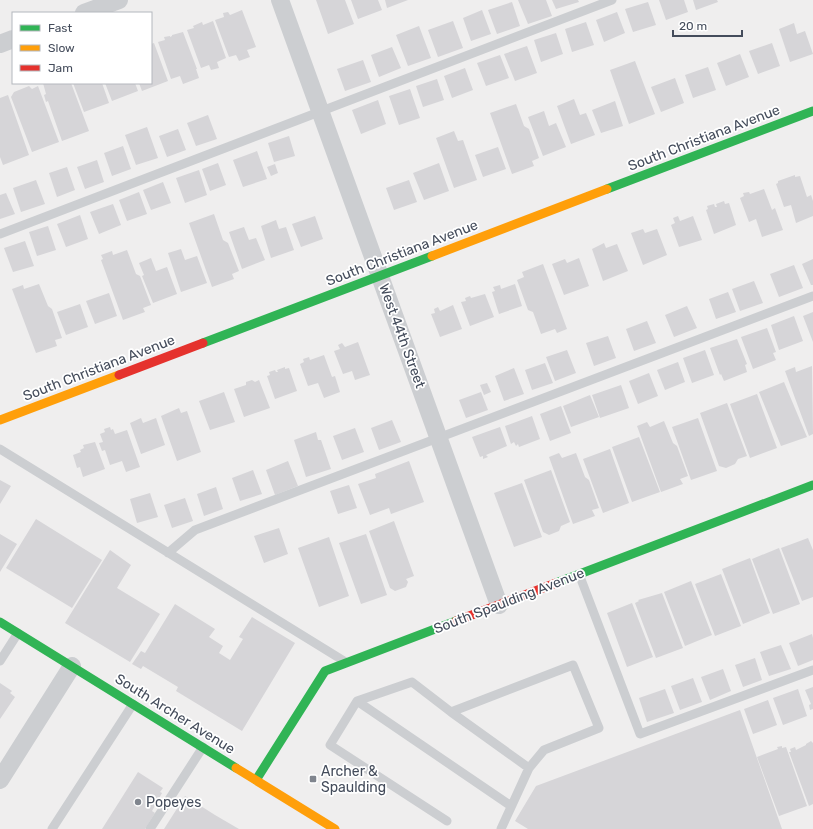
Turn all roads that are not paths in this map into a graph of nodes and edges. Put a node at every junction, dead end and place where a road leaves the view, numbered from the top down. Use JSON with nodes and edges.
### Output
{"nodes":[{"id":1,"x":119,"y":0,"type":"edge"},
{"id":2,"x":280,"y":0,"type":"edge"},
{"id":3,"x":612,"y":0,"type":"edge"},
{"id":4,"x":87,"y":12,"type":"edge"},
{"id":5,"x":12,"y":39,"type":"edge"},
{"id":6,"x":0,"y":44,"type":"edge"},
{"id":7,"x":813,"y":111,"type":"edge"},
{"id":8,"x":320,"y":112,"type":"junction"},
{"id":9,"x":0,"y":234,"type":"edge"},
{"id":10,"x":380,"y":276,"type":"junction"},
{"id":11,"x":813,"y":296,"type":"edge"},
{"id":12,"x":0,"y":420,"type":"edge"},
{"id":13,"x":439,"y":438,"type":"junction"},
{"id":14,"x":0,"y":449,"type":"edge"},
{"id":15,"x":813,"y":485,"type":"edge"},
{"id":16,"x":168,"y":553,"type":"junction"},
{"id":17,"x":579,"y":574,"type":"junction"},
{"id":18,"x":499,"y":605,"type":"junction"},
{"id":19,"x":0,"y":622,"type":"edge"},
{"id":20,"x":18,"y":633,"type":"junction"},
{"id":21,"x":0,"y":661,"type":"edge"},
{"id":22,"x":347,"y":663,"type":"junction"},
{"id":23,"x":72,"y":666,"type":"junction"},
{"id":24,"x":813,"y":670,"type":"edge"},
{"id":25,"x":357,"y":701,"type":"junction"},
{"id":26,"x":133,"y":704,"type":"junction"},
{"id":27,"x":451,"y":712,"type":"junction"},
{"id":28,"x":203,"y":747,"type":"junction"},
{"id":29,"x":529,"y":768,"type":"junction"},
{"id":30,"x":0,"y":780,"type":"edge"},
{"id":31,"x":256,"y":780,"type":"junction"},
{"id":32,"x":511,"y":806,"type":"junction"},
{"id":33,"x":447,"y":821,"type":"dead end"},
{"id":34,"x":52,"y":829,"type":"edge"},
{"id":35,"x":150,"y":829,"type":"edge"},
{"id":36,"x":335,"y":829,"type":"edge"},
{"id":37,"x":501,"y":829,"type":"edge"}],
"edges":[{"from":1,"to":4,"type":"street"},
{"from":2,"to":8,"type":"street","name":"West 44th Street"},
{"from":3,"to":8,"type":"lane"},
{"from":5,"to":6,"type":"street"},
{"from":7,"to":10,"type":"street","name":"South Christiana Avenue"},
{"from":8,"to":9,"type":"lane"},
{"from":8,"to":10,"type":"street","name":"West 44th Street"},
{"from":10,"to":12,"type":"street","name":"South Christiana Avenue"},
{"from":10,"to":13,"type":"street","name":"West 44th Street"},
{"from":11,"to":13,"type":"lane"},
{"from":13,"to":16,"type":"lane"},
{"from":13,"to":18,"type":"street","name":"West 44th Street"},
{"from":14,"to":16,"type":"lane"},
{"from":15,"to":17,"type":"street","name":"South Spaulding Avenue"},
{"from":16,"to":22,"type":"lane"},
{"from":17,"to":18,"type":"street","name":"South Spaulding Avenue"},
{"from":17,"to":24,"type":"lane"},
{"from":18,"to":22,"type":"street","name":"South Spaulding Avenue"},
{"from":19,"to":20,"type":"street","name":"South Archer Avenue"},
{"from":20,"to":21,"type":"lane"},
{"from":20,"to":23,"type":"street","name":"South Archer Avenue"},
{"from":22,"to":31,"type":"street","name":"South Spaulding Avenue"},
{"from":23,"to":26,"type":"street","name":"South Archer Avenue"},
{"from":23,"to":30,"type":"street"},
{"from":25,"to":27,"type":"lane"},
{"from":25,"to":32,"type":"lane"},
{"from":25,"to":33,"type":"lane"},
{"from":26,"to":28,"type":"street","name":"South Archer Avenue"},
{"from":26,"to":34,"type":"lane"},
{"from":27,"to":29,"type":"lane"},
{"from":27,"to":29,"type":"lane"},
{"from":28,"to":31,"type":"street","name":"South Archer Avenue"},
{"from":28,"to":35,"type":"lane"},
{"from":29,"to":32,"type":"lane"},
{"from":31,"to":36,"type":"street","name":"South Archer Avenue"},
{"from":32,"to":37,"type":"lane"}]}
